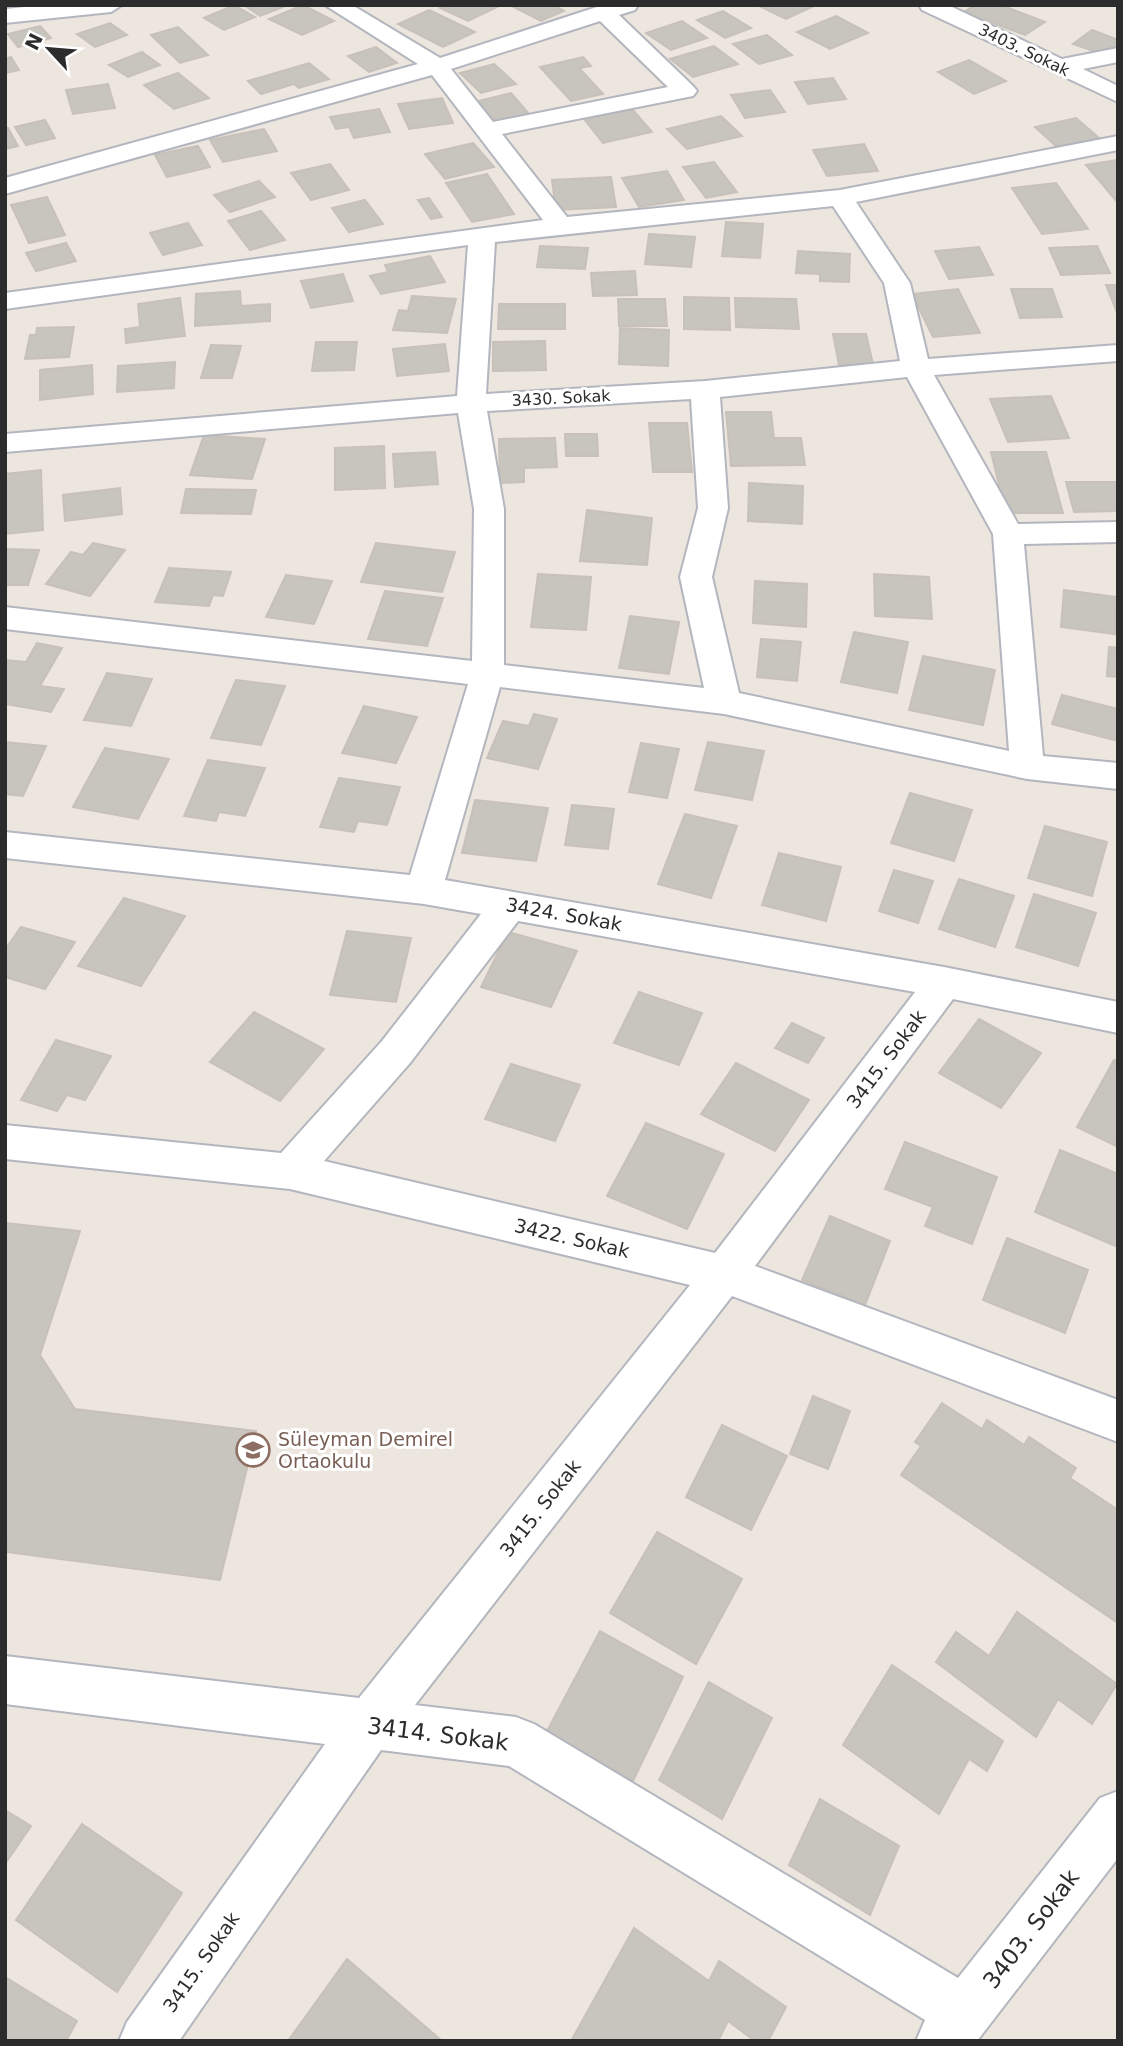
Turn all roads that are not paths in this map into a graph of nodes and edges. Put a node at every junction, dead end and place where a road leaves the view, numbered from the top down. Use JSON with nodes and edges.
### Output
{"nodes":[{"id":1,"x":111,"y":5,"type":"edge"},
{"id":2,"x":336,"y":5,"type":"edge"},
{"id":3,"x":931,"y":5,"type":"edge"},
{"id":4,"x":616,"y":9,"type":"edge"},
{"id":5,"x":5,"y":16,"type":"edge"},
{"id":6,"x":1118,"y":55,"type":"edge"},
{"id":7,"x":437,"y":66,"type":"junction"},
{"id":8,"x":1058,"y":67,"type":"junction"},
{"id":9,"x":1118,"y":95,"type":"edge"},
{"id":10,"x":486,"y":130,"type":"junction"},
{"id":11,"x":1118,"y":143,"type":"edge"},
{"id":12,"x":5,"y":186,"type":"edge"},
{"id":13,"x":840,"y":198,"type":"junction"},
{"id":14,"x":560,"y":225,"type":"junction"},
{"id":15,"x":482,"y":236,"type":"junction"},
{"id":16,"x":5,"y":301,"type":"edge"},
{"id":17,"x":1118,"y":353,"type":"edge"},
{"id":18,"x":916,"y":368,"type":"junction"},
{"id":19,"x":705,"y":390,"type":"junction"},
{"id":20,"x":471,"y":402,"type":"junction"},
{"id":21,"x":5,"y":443,"type":"edge"},
{"id":22,"x":1118,"y":532,"type":"edge"},
{"id":23,"x":1008,"y":534,"type":"junction"},
{"id":24,"x":5,"y":618,"type":"edge"},
{"id":25,"x":488,"y":673,"type":"junction"},
{"id":26,"x":724,"y":702,"type":"junction"},
{"id":27,"x":1027,"y":767,"type":"junction"},
{"id":28,"x":1118,"y":776,"type":"edge"},
{"id":29,"x":5,"y":845,"type":"edge"},
{"id":30,"x":424,"y":890,"type":"junction"},
{"id":31,"x":510,"y":904,"type":"junction"},
{"id":32,"x":944,"y":982,"type":"junction"},
{"id":33,"x":1118,"y":1018,"type":"edge"},
{"id":34,"x":5,"y":1142,"type":"edge"},
{"id":35,"x":290,"y":1171,"type":"junction"},
{"id":36,"x":724,"y":1274,"type":"junction"},
{"id":37,"x":1118,"y":1421,"type":"edge"},
{"id":38,"x":5,"y":1680,"type":"edge"},
{"id":39,"x":368,"y":1726,"type":"junction"},
{"id":40,"x":1118,"y":1816,"type":"edge"},
{"id":41,"x":955,"y":2027,"type":"edge"},
{"id":42,"x":146,"y":2041,"type":"edge"}],
"edges":[{"from":1,"to":5,"type":"street"},
{"from":2,"to":7,"type":"street"},
{"from":3,"to":8,"type":"street","name":"3403. Sokak"},
{"from":4,"to":7,"type":"street"},
{"from":4,"to":10,"type":"street"},
{"from":6,"to":8,"type":"street"},
{"from":7,"to":10,"type":"street"},
{"from":7,"to":12,"type":"street"},
{"from":8,"to":9,"type":"street","name":"3403. Sokak"},
{"from":10,"to":14,"type":"street"},
{"from":11,"to":13,"type":"street"},
{"from":13,"to":14,"type":"street"},
{"from":13,"to":18,"type":"street"},
{"from":14,"to":15,"type":"street"},
{"from":15,"to":16,"type":"street"},
{"from":15,"to":20,"type":"street"},
{"from":17,"to":18,"type":"street","name":"3430. Sokak"},
{"from":18,"to":19,"type":"street","name":"3430. Sokak"},
{"from":18,"to":23,"type":"street"},
{"from":19,"to":20,"type":"street","name":"3430. Sokak"},
{"from":19,"to":26,"type":"street"},
{"from":20,"to":21,"type":"street","name":"3430. Sokak"},
{"from":20,"to":25,"type":"street"},
{"from":22,"to":23,"type":"street"},
{"from":23,"to":27,"type":"street"},
{"from":24,"to":25,"type":"street"},
{"from":25,"to":26,"type":"street"},
{"from":25,"to":30,"type":"street"},
{"from":26,"to":27,"type":"street"},
{"from":27,"to":28,"type":"street"},
{"from":29,"to":30,"type":"street","name":"3424. Sokak"},
{"from":30,"to":31,"type":"street","name":"3424. Sokak"},
{"from":31,"to":32,"type":"street","name":"3424. Sokak"},
{"from":31,"to":35,"type":"street"},
{"from":32,"to":33,"type":"street","name":"3424. Sokak"},
{"from":32,"to":36,"type":"street","name":"3415. Sokak"},
{"from":34,"to":35,"type":"street","name":"3422. Sokak"},
{"from":35,"to":36,"type":"street","name":"3422. Sokak"},
{"from":36,"to":37,"type":"street","name":"3422. Sokak"},
{"from":36,"to":39,"type":"street","name":"3415. Sokak"},
{"from":38,"to":39,"type":"street","name":"3414. Sokak"},
{"from":39,"to":41,"type":"street","name":"3414. Sokak"},
{"from":39,"to":42,"type":"street","name":"3415. Sokak"},
{"from":40,"to":41,"type":"street","name":"3403. Sokak"}]}
